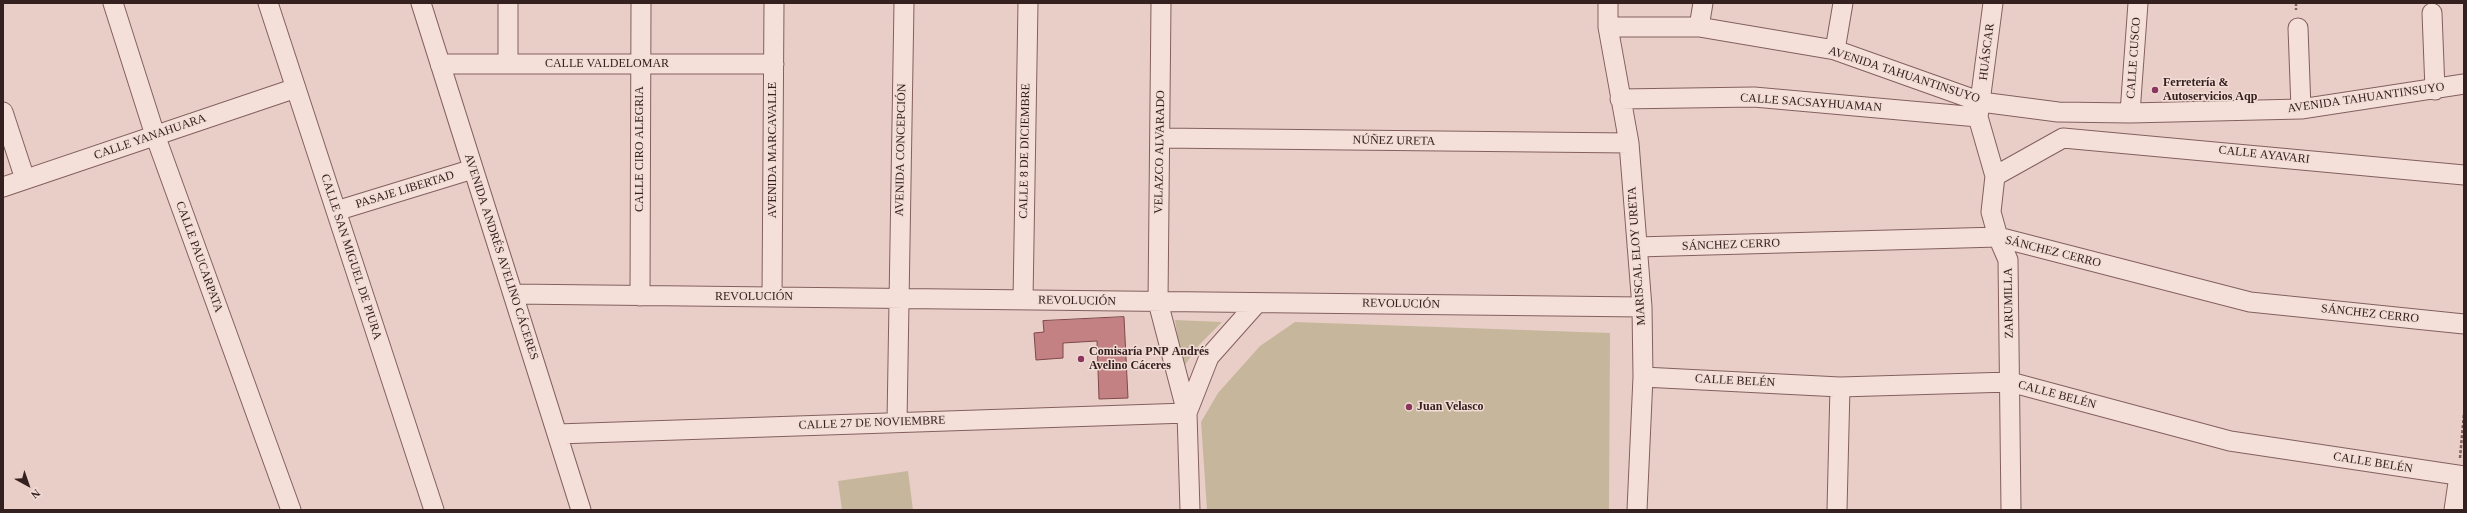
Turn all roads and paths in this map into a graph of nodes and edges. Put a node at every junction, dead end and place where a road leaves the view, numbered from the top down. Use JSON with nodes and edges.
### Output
{"nodes":[{"id":1,"x":113,"y":3,"type":"edge"},
{"id":2,"x":268,"y":3,"type":"edge"},
{"id":3,"x":421,"y":3,"type":"edge"},
{"id":4,"x":508,"y":3,"type":"edge"},
{"id":5,"x":641,"y":3,"type":"edge"},
{"id":6,"x":774,"y":3,"type":"edge"},
{"id":7,"x":904,"y":3,"type":"edge"},
{"id":8,"x":1028,"y":3,"type":"edge"},
{"id":9,"x":1161,"y":3,"type":"edge"},
{"id":10,"x":1608,"y":3,"type":"edge"},
{"id":11,"x":1703,"y":3,"type":"edge"},
{"id":12,"x":1843,"y":3,"type":"edge"},
{"id":13,"x":1993,"y":3,"type":"edge"},
{"id":14,"x":2138,"y":3,"type":"edge"},
{"id":15,"x":2432,"y":13,"type":"dead end"},
{"id":16,"x":1608,"y":27,"type":"junction"},
{"id":17,"x":1699,"y":27,"type":"junction"},
{"id":18,"x":2298,"y":28,"type":"dead end"},
{"id":19,"x":1835,"y":50,"type":"junction"},
{"id":20,"x":440,"y":64,"type":"junction"},
{"id":21,"x":508,"y":64,"type":"junction"},
{"id":22,"x":641,"y":64,"type":"junction"},
{"id":23,"x":774,"y":64,"type":"junction"},
{"id":24,"x":2464,"y":84,"type":"edge"},
{"id":25,"x":296,"y":88,"type":"junction"},
{"id":26,"x":2435,"y":90,"type":"junction"},
{"id":27,"x":1620,"y":99,"type":"junction"},
{"id":28,"x":2301,"y":109,"type":"junction"},
{"id":29,"x":1980,"y":110,"type":"junction"},
{"id":30,"x":3,"y":112,"type":"edge"},
{"id":31,"x":2058,"y":112,"type":"junction"},
{"id":32,"x":2130,"y":113,"type":"junction"},
{"id":33,"x":155,"y":135,"type":"junction"},
{"id":34,"x":1160,"y":138,"type":"junction"},
{"id":35,"x":2063,"y":138,"type":"junction"},
{"id":36,"x":1629,"y":143,"type":"junction"},
{"id":37,"x":473,"y":169,"type":"junction"},
{"id":38,"x":2464,"y":174,"type":"edge"},
{"id":39,"x":1995,"y":176,"type":"junction"},
{"id":40,"x":25,"y":179,"type":"junction"},
{"id":41,"x":3,"y":187,"type":"edge"},
{"id":42,"x":336,"y":211,"type":"junction"},
{"id":43,"x":1998,"y":238,"type":"junction"},
{"id":44,"x":1637,"y":247,"type":"junction"},
{"id":45,"x":513,"y":294,"type":"junction"},
{"id":46,"x":640,"y":296,"type":"junction"},
{"id":47,"x":772,"y":297,"type":"junction"},
{"id":48,"x":899,"y":297,"type":"junction"},
{"id":49,"x":1023,"y":300,"type":"junction"},
{"id":50,"x":1158,"y":302,"type":"junction"},
{"id":51,"x":1256,"y":303,"type":"junction"},
{"id":52,"x":1642,"y":307,"type":"junction"},
{"id":53,"x":2464,"y":324,"type":"edge"},
{"id":54,"x":1643,"y":376,"type":"junction"},
{"id":55,"x":2010,"y":382,"type":"junction"},
{"id":56,"x":1840,"y":387,"type":"junction"},
{"id":57,"x":1187,"y":413,"type":"junction"},
{"id":58,"x":2464,"y":413,"type":"edge"},
{"id":59,"x":897,"y":422,"type":"junction"},
{"id":60,"x":557,"y":434,"type":"junction"},
{"id":61,"x":2461,"y":476,"type":"edge"},
{"id":62,"x":291,"y":510,"type":"edge"},
{"id":63,"x":434,"y":510,"type":"edge"},
{"id":64,"x":581,"y":510,"type":"edge"},
{"id":65,"x":1190,"y":510,"type":"edge"},
{"id":66,"x":1637,"y":510,"type":"edge"},
{"id":67,"x":1837,"y":510,"type":"edge"},
{"id":68,"x":2011,"y":510,"type":"edge"},
{"id":69,"x":2454,"y":510,"type":"edge"}],
"edges":[{"from":1,"to":33,"type":"street","name":"CALLE PAUCARPATA"},
{"from":2,"to":25,"type":"street","name":"CALLE SAN MIGUEL DE PIURA"},
{"from":3,"to":20,"type":"street","name":"AVENIDA ANDRÉS AVELINO CÁCERES"},
{"from":4,"to":21,"type":"street"},
{"from":5,"to":22,"type":"street","name":"CALLE CIRO ALEGRIA"},
{"from":6,"to":23,"type":"street","name":"AVENIDA MARCAVALLE"},
{"from":7,"to":48,"type":"street","name":"AVENIDA CONCEPCIÓN"},
{"from":8,"to":49,"type":"street","name":"CALLE 8 DE DICIEMBRE"},
{"from":9,"to":34,"type":"street","name":"VELAZCO ALVARADO"},
{"from":10,"to":16,"type":"street","name":"MARISCAL ELOY URETA"},
{"from":11,"to":17,"type":"street"},
{"from":12,"to":19,"type":"street"},
{"from":13,"to":29,"type":"street","name":"HUÁSCAR"},
{"from":14,"to":32,"type":"street","name":"CALLE CUSCO"},
{"from":15,"to":26,"type":"street"},
{"from":16,"to":17,"type":"street","name":"AVENIDA TAHUANTINSUYO"},
{"from":16,"to":27,"type":"street","name":"MARISCAL ELOY URETA"},
{"from":17,"to":19,"type":"street","name":"AVENIDA TAHUANTINSUYO"},
{"from":18,"to":28,"type":"street"},
{"from":19,"to":29,"type":"street","name":"AVENIDA TAHUANTINSUYO"},
{"from":20,"to":21,"type":"street","name":"CALLE VALDELOMAR"},
{"from":20,"to":37,"type":"street","name":"AVENIDA ANDRÉS AVELINO CÁCERES"},
{"from":21,"to":22,"type":"street","name":"CALLE VALDELOMAR"},
{"from":22,"to":23,"type":"street","name":"CALLE VALDELOMAR"},
{"from":22,"to":46,"type":"street","name":"CALLE CIRO ALEGRIA"},
{"from":23,"to":47,"type":"street","name":"AVENIDA MARCAVALLE"},
{"from":24,"to":26,"type":"street","name":"AVENIDA TAHUANTINSUYO"},
{"from":25,"to":33,"type":"street","name":"CALLE YANAHUARA"},
{"from":25,"to":42,"type":"street","name":"CALLE SAN MIGUEL DE PIURA"},
{"from":26,"to":28,"type":"street","name":"AVENIDA TAHUANTINSUYO"},
{"from":27,"to":29,"type":"street","name":"CALLE SACSAYHUAMAN"},
{"from":27,"to":36,"type":"street","name":"MARISCAL ELOY URETA"},
{"from":28,"to":32,"type":"street","name":"AVENIDA TAHUANTINSUYO"},
{"from":29,"to":31,"type":"street","name":"AVENIDA TAHUANTINSUYO"},
{"from":29,"to":39,"type":"street","name":"ZARUMILLA"},
{"from":30,"to":40,"type":"street"},
{"from":31,"to":32,"type":"street","name":"AVENIDA TAHUANTINSUYO"},
{"from":31,"to":35,"type":"street"},
{"from":33,"to":40,"type":"street","name":"CALLE YANAHUARA"},
{"from":33,"to":62,"type":"street","name":"CALLE PAUCARPATA"},
{"from":34,"to":36,"type":"street","name":"NÚÑEZ URETA"},
{"from":34,"to":50,"type":"street","name":"VELAZCO ALVARADO"},
{"from":35,"to":38,"type":"street","name":"CALLE AYAVARI"},
{"from":35,"to":39,"type":"street"},
{"from":36,"to":44,"type":"street","name":"MARISCAL ELOY URETA"},
{"from":37,"to":42,"type":"street","name":"PASAJE LIBERTAD"},
{"from":37,"to":45,"type":"street","name":"AVENIDA ANDRÉS AVELINO CÁCERES"},
{"from":39,"to":43,"type":"street","name":"ZARUMILLA"},
{"from":40,"to":41,"type":"street","name":"CALLE YANAHUARA"},
{"from":42,"to":63,"type":"street","name":"CALLE SAN MIGUEL DE PIURA"},
{"from":43,"to":44,"type":"street","name":"SÁNCHEZ CERRO"},
{"from":43,"to":53,"type":"street","name":"SÁNCHEZ CERRO"},
{"from":43,"to":55,"type":"street","name":"ZARUMILLA"},
{"from":44,"to":52,"type":"street","name":"MARISCAL ELOY URETA"},
{"from":45,"to":46,"type":"street","name":"REVOLUCIÓN"},
{"from":45,"to":60,"type":"street","name":"AVENIDA ANDRÉS AVELINO CÁCERES"},
{"from":46,"to":47,"type":"street","name":"REVOLUCIÓN"},
{"from":47,"to":48,"type":"street","name":"REVOLUCIÓN"},
{"from":48,"to":49,"type":"street","name":"REVOLUCIÓN"},
{"from":48,"to":59,"type":"street","name":"AVENIDA CONCEPCIÓN"},
{"from":49,"to":50,"type":"street","name":"REVOLUCIÓN"},
{"from":50,"to":51,"type":"street","name":"REVOLUCIÓN"},
{"from":50,"to":57,"type":"street","name":"VELAZCO ALVARADO"},
{"from":51,"to":52,"type":"street","name":"REVOLUCIÓN"},
{"from":51,"to":57,"type":"street"},
{"from":52,"to":54,"type":"street","name":"MARISCAL ELOY URETA"},
{"from":54,"to":56,"type":"street","name":"CALLE BELÉN"},
{"from":54,"to":66,"type":"street","name":"MARISCAL ELOY URETA"},
{"from":55,"to":56,"type":"street","name":"CALLE BELÉN"},
{"from":55,"to":61,"type":"street","name":"CALLE BELÉN"},
{"from":55,"to":68,"type":"street","name":"ZARUMILLA"},
{"from":56,"to":67,"type":"street"},
{"from":57,"to":59,"type":"street","name":"CALLE 27 DE NOVIEMBRE"},
{"from":57,"to":65,"type":"street"},
{"from":58,"to":61,"type":"path"},
{"from":59,"to":60,"type":"street","name":"CALLE 27 DE NOVIEMBRE"},
{"from":60,"to":64,"type":"street","name":"AVENIDA ANDRÉS AVELINO CÁCERES"},
{"from":61,"to":69,"type":"street"}]}
